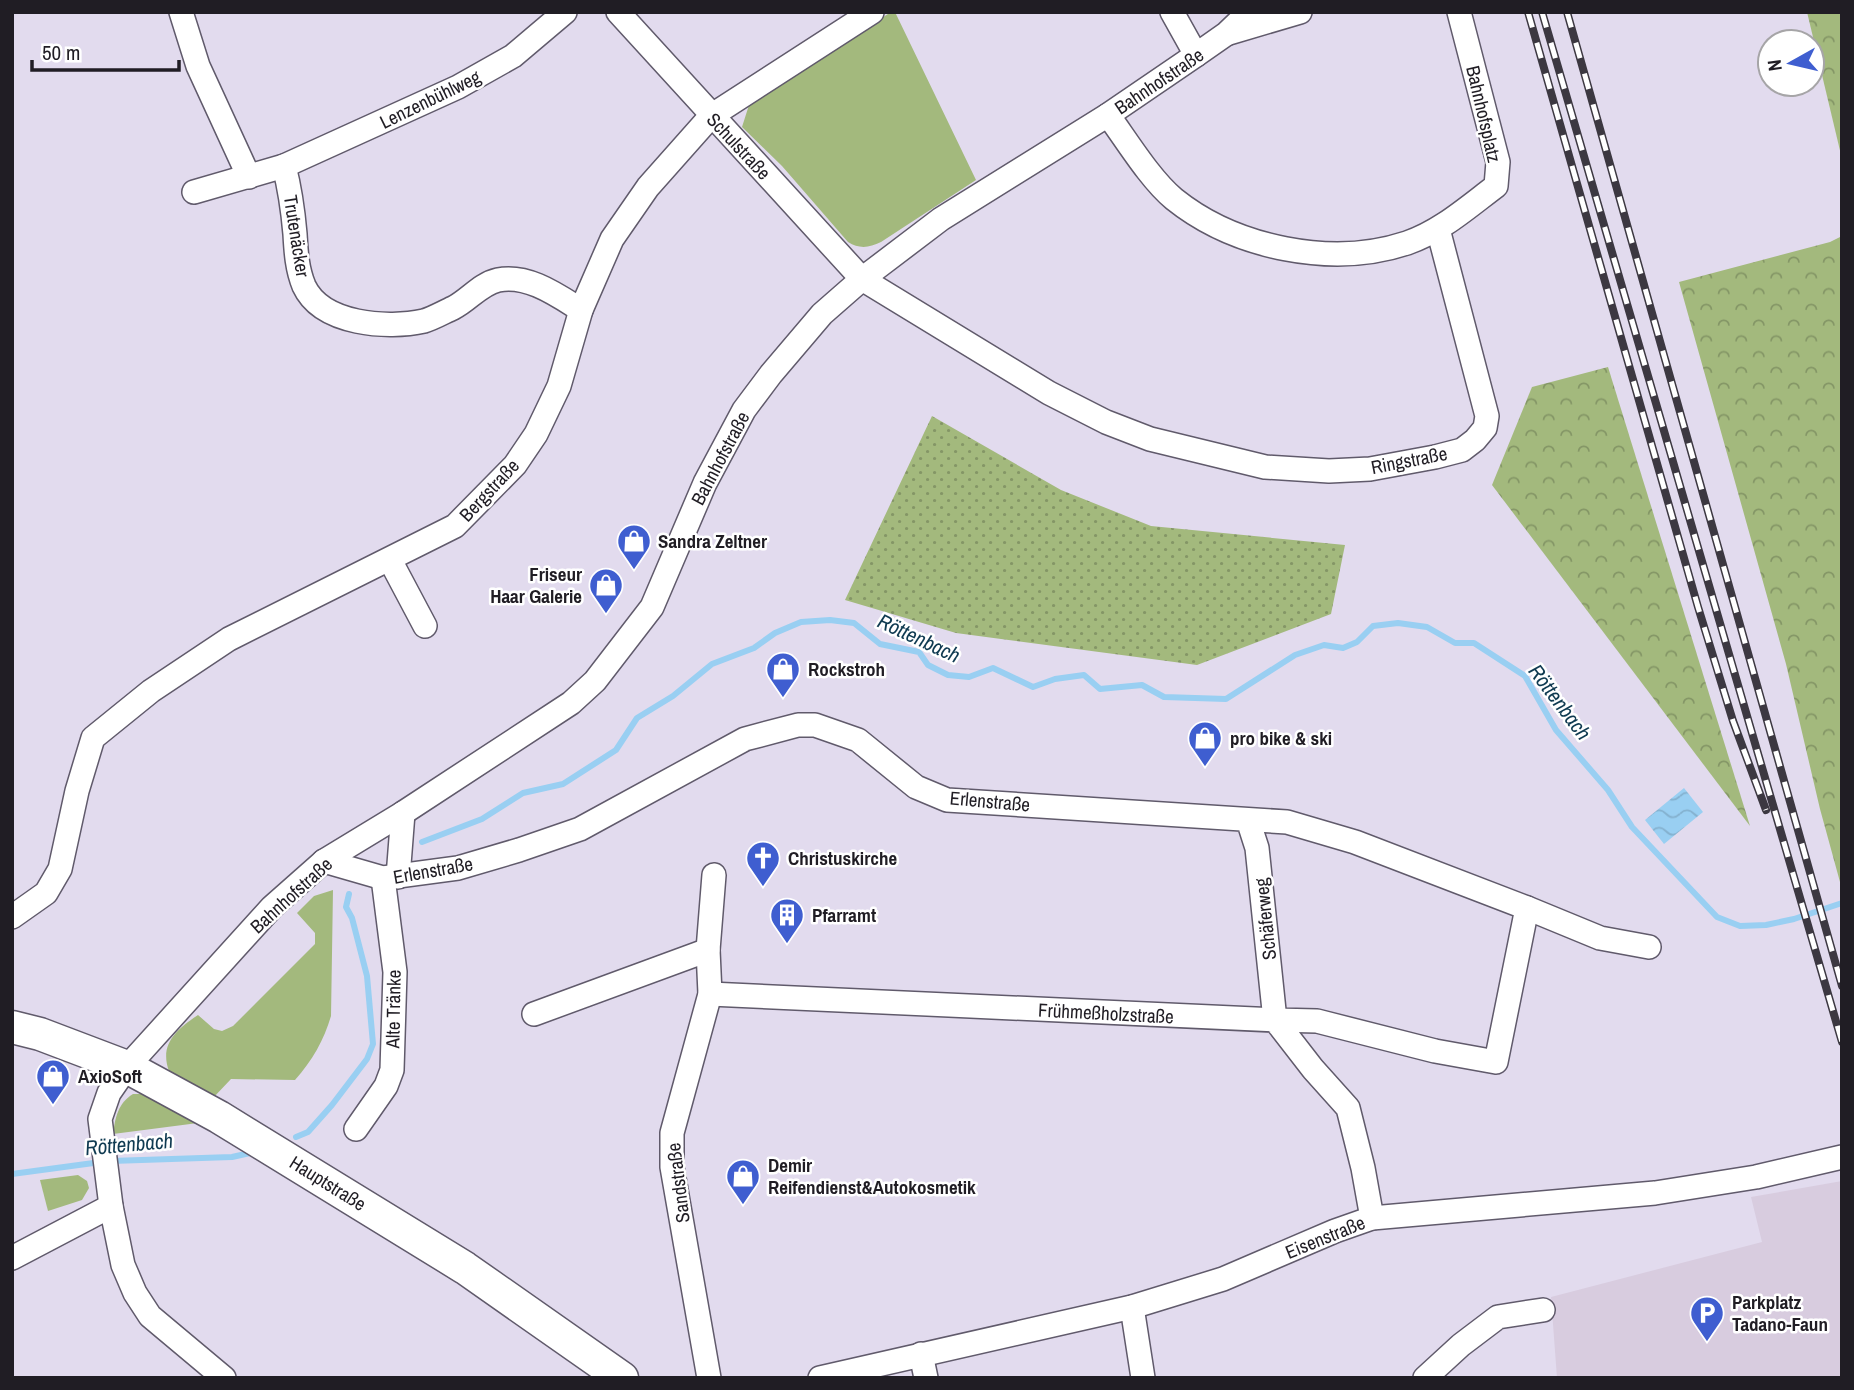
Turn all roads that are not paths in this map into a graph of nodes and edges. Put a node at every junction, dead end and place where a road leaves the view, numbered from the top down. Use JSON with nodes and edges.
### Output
{"nodes":[{"id":1,"x":181,"y":12,"type":"edge"},
{"id":2,"x":565,"y":12,"type":"edge"},
{"id":3,"x":618,"y":12,"type":"edge"},
{"id":4,"x":872,"y":12,"type":"edge"},
{"id":5,"x":1172,"y":12,"type":"edge"},
{"id":6,"x":1248,"y":12,"type":"edge"},
{"id":7,"x":1300,"y":12,"type":"edge"},
{"id":8,"x":1459,"y":12,"type":"edge"},
{"id":9,"x":1226,"y":34,"type":"junction"},
{"id":10,"x":1196,"y":55,"type":"junction"},
{"id":11,"x":1108,"y":115,"type":"junction"},
{"id":12,"x":711,"y":116,"type":"junction"},
{"id":13,"x":284,"y":166,"type":"junction"},
{"id":14,"x":249,"y":177,"type":"junction"},
{"id":15,"x":194,"y":192,"type":"dead end"},
{"id":16,"x":1438,"y":229,"type":"junction"},
{"id":17,"x":862,"y":279,"type":"junction"},
{"id":18,"x":581,"y":310,"type":"junction"},
{"id":19,"x":390,"y":560,"type":"junction"},
{"id":20,"x":425,"y":626,"type":"dead end"},
{"id":21,"x":403,"y":813,"type":"junction"},
{"id":22,"x":1248,"y":820,"type":"junction"},
{"id":23,"x":324,"y":862,"type":"junction"},
{"id":24,"x":714,"y":875,"type":"dead end"},
{"id":25,"x":391,"y":878,"type":"junction"},
{"id":26,"x":1527,"y":908,"type":"junction"},
{"id":27,"x":12,"y":918,"type":"edge"},
{"id":28,"x":1649,"y":947,"type":"dead end"},
{"id":29,"x":708,"y":950,"type":"junction"},
{"id":30,"x":710,"y":995,"type":"junction"},
{"id":31,"x":534,"y":1014,"type":"dead end"},
{"id":32,"x":1275,"y":1020,"type":"junction"},
{"id":33,"x":12,"y":1027,"type":"edge"},
{"id":34,"x":127,"y":1067,"type":"junction"},
{"id":35,"x":356,"y":1129,"type":"dead end"},
{"id":36,"x":1842,"y":1157,"type":"edge"},
{"id":37,"x":111,"y":1206,"type":"junction"},
{"id":38,"x":1372,"y":1218,"type":"junction"},
{"id":39,"x":12,"y":1258,"type":"edge"},
{"id":40,"x":1132,"y":1307,"type":"junction"},
{"id":41,"x":1543,"y":1310,"type":"dead end"},
{"id":42,"x":921,"y":1354,"type":"junction"},
{"id":43,"x":224,"y":1378,"type":"edge"},
{"id":44,"x":622,"y":1378,"type":"edge"},
{"id":45,"x":709,"y":1378,"type":"edge"},
{"id":46,"x":820,"y":1378,"type":"edge"},
{"id":47,"x":926,"y":1378,"type":"edge"},
{"id":48,"x":1143,"y":1378,"type":"edge"},
{"id":49,"x":1425,"y":1378,"type":"edge"}],
"edges":[{"from":1,"to":14,"type":"street"},
{"from":2,"to":13,"type":"street","name":"Lenzenbühlweg"},
{"from":3,"to":12,"type":"street","name":"Schulstraße"},
{"from":4,"to":12,"type":"street","name":"Bergstraße"},
{"from":5,"to":10,"type":"street"},
{"from":6,"to":9,"type":"street","name":"Bahnhofstraße"},
{"from":7,"to":9,"type":"street"},
{"from":8,"to":16,"type":"street","name":"Bahnhofsplatz"},
{"from":9,"to":10,"type":"street","name":"Bahnhofstraße"},
{"from":10,"to":11,"type":"street","name":"Bahnhofstraße"},
{"from":11,"to":16,"type":"street"},
{"from":11,"to":17,"type":"street","name":"Bahnhofstraße"},
{"from":12,"to":17,"type":"street","name":"Schulstraße"},
{"from":12,"to":18,"type":"street","name":"Bergstraße"},
{"from":13,"to":14,"type":"street","name":"Trutenäcker"},
{"from":13,"to":18,"type":"street","name":"Trutenäcker"},
{"from":14,"to":15,"type":"street","name":"Trutenäcker"},
{"from":16,"to":17,"type":"street","name":"Ringstraße"},
{"from":17,"to":21,"type":"street","name":"Bahnhofstraße"},
{"from":18,"to":19,"type":"street","name":"Bergstraße"},
{"from":19,"to":20,"type":"street"},
{"from":19,"to":27,"type":"street","name":"Bergstraße"},
{"from":21,"to":23,"type":"street","name":"Bahnhofstraße"},
{"from":21,"to":25,"type":"street","name":"Alte Tränke"},
{"from":22,"to":25,"type":"street","name":"Erlenstraße"},
{"from":22,"to":26,"type":"street","name":"Erlenstraße"},
{"from":22,"to":32,"type":"street","name":"Schäferweg"},
{"from":23,"to":25,"type":"street","name":"Erlenstraße"},
{"from":23,"to":34,"type":"street","name":"Bahnhofstraße"},
{"from":24,"to":29,"type":"street","name":"Sandstraße"},
{"from":25,"to":35,"type":"street","name":"Alte Tränke"},
{"from":26,"to":28,"type":"street","name":"Erlenstraße"},
{"from":26,"to":32,"type":"street"},
{"from":29,"to":30,"type":"street","name":"Sandstraße"},
{"from":29,"to":31,"type":"street"},
{"from":30,"to":32,"type":"street","name":"Frühmeßholzstraße"},
{"from":30,"to":45,"type":"street","name":"Sandstraße"},
{"from":32,"to":38,"type":"street"},
{"from":33,"to":34,"type":"main road","name":"Hauptstraße"},
{"from":34,"to":37,"type":"street","name":"Bahnhofstraße"},
{"from":34,"to":44,"type":"main road","name":"Hauptstraße"},
{"from":36,"to":38,"type":"street","name":"Eisenstraße"},
{"from":37,"to":39,"type":"street"},
{"from":37,"to":43,"type":"street"},
{"from":38,"to":40,"type":"street","name":"Eisenstraße"},
{"from":40,"to":42,"type":"street","name":"Eisenstraße"},
{"from":40,"to":48,"type":"street"},
{"from":41,"to":49,"type":"street"},
{"from":42,"to":46,"type":"street","name":"Eisenstraße"},
{"from":42,"to":47,"type":"street"}]}
